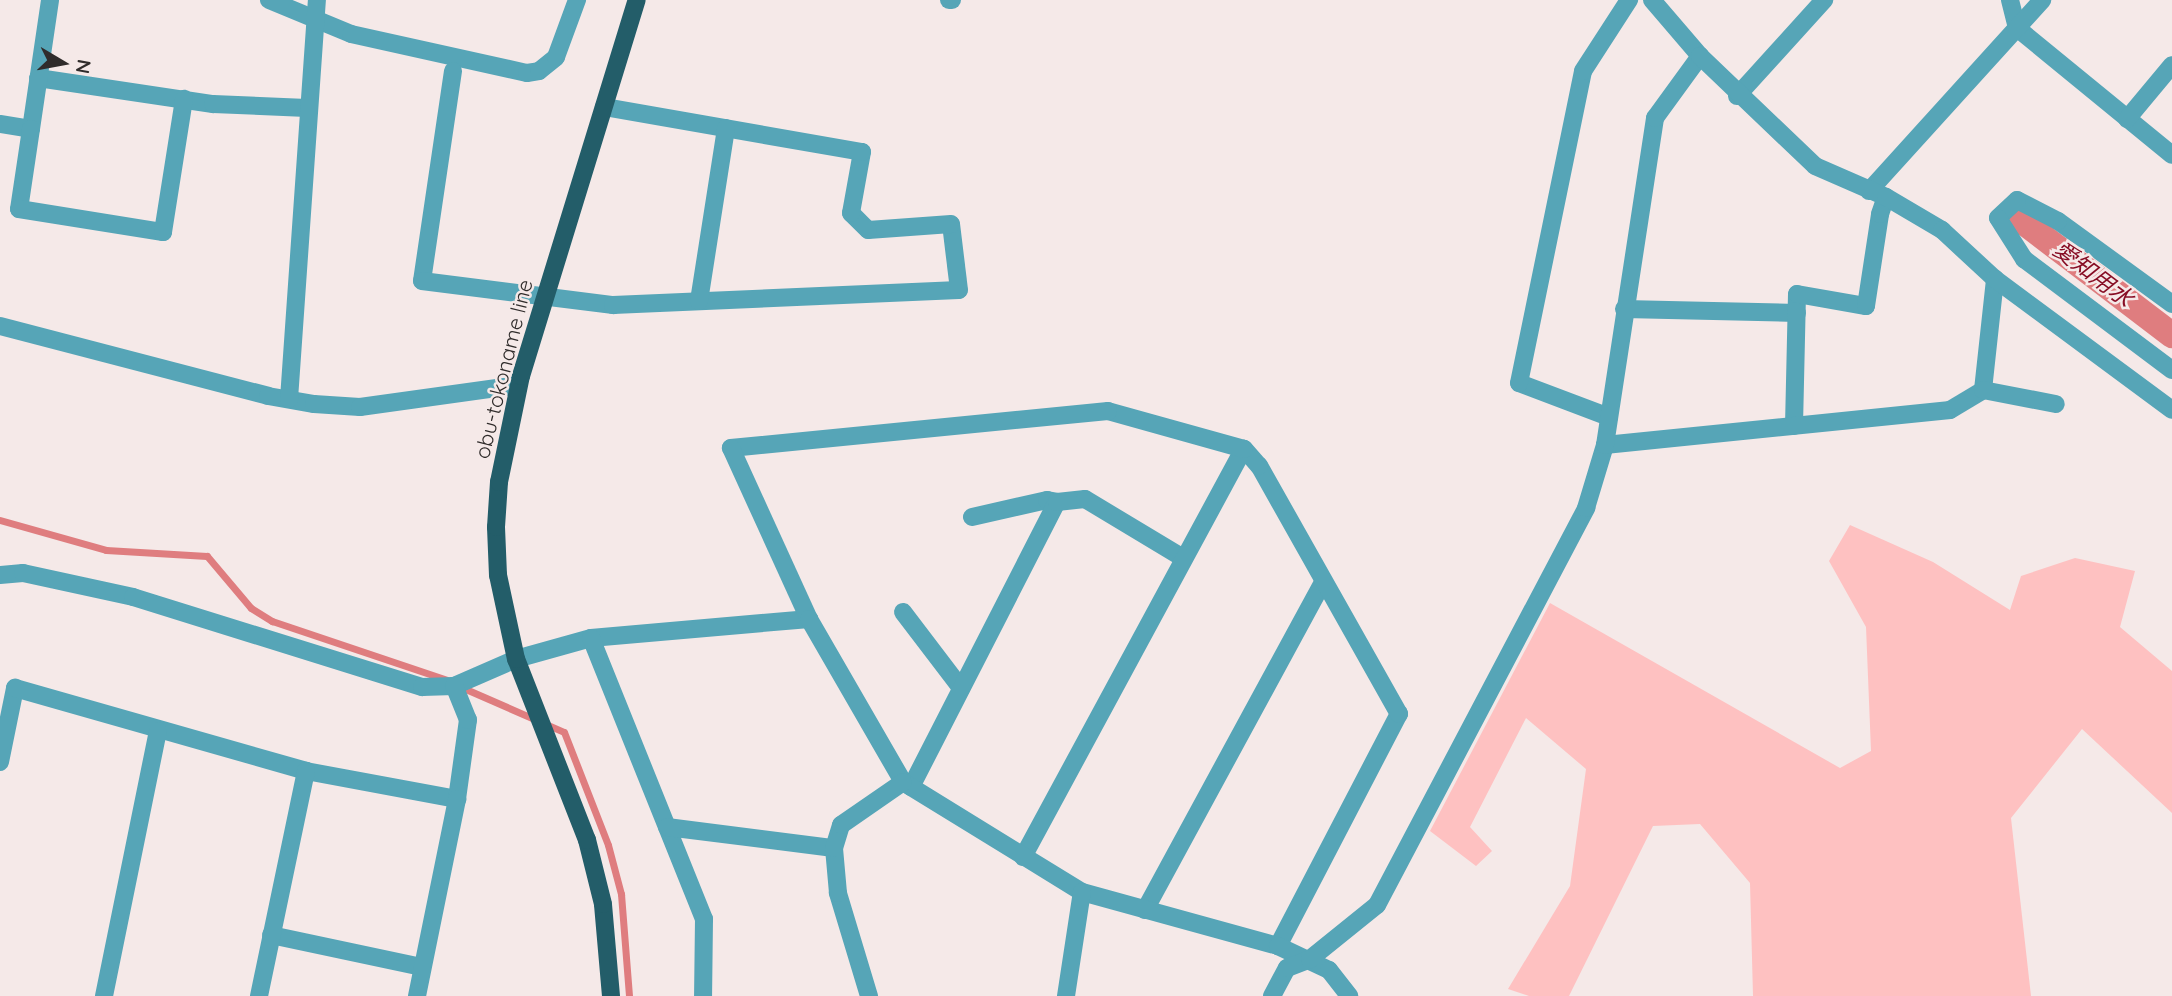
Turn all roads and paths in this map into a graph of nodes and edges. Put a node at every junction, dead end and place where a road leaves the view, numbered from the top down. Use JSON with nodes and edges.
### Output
{"nodes":[{"id":1,"x":50,"y":0,"type":"edge"},
{"id":2,"x":269,"y":0,"type":"edge"},
{"id":3,"x":577,"y":0,"type":"edge"},
{"id":4,"x":637,"y":0,"type":"edge"},
{"id":5,"x":1629,"y":0,"type":"edge"},
{"id":6,"x":1651,"y":0,"type":"edge"},
{"id":7,"x":1824,"y":0,"type":"edge"},
{"id":8,"x":2010,"y":0,"type":"edge"},
{"id":9,"x":2042,"y":0,"type":"edge"},
{"id":10,"x":314,"y":9,"type":"edge"},
{"id":11,"x":2017,"y":28,"type":"junction"},
{"id":12,"x":1700,"y":56,"type":"junction"},
{"id":13,"x":2172,"y":65,"type":"edge"},
{"id":14,"x":453,"y":71,"type":"dead end"},
{"id":15,"x":38,"y":78,"type":"junction"},
{"id":16,"x":1737,"y":96,"type":"junction"},
{"id":17,"x":184,"y":99,"type":"junction"},
{"id":18,"x":604,"y":107,"type":"junction"},
{"id":19,"x":307,"y":108,"type":"junction"},
{"id":20,"x":2127,"y":119,"type":"junction"},
{"id":21,"x":0,"y":124,"type":"edge"},
{"id":22,"x":726,"y":128,"type":"junction"},
{"id":23,"x":31,"y":129,"type":"junction"},
{"id":24,"x":2172,"y":155,"type":"edge"},
{"id":25,"x":1878,"y":194,"type":"junction"},
{"id":26,"x":1995,"y":279,"type":"junction"},
{"id":27,"x":544,"y":296,"type":"junction"},
{"id":28,"x":699,"y":302,"type":"junction"},
{"id":29,"x":2172,"y":304,"type":"edge"},
{"id":30,"x":1624,"y":309,"type":"junction"},
{"id":31,"x":1797,"y":313,"type":"junction"},
{"id":32,"x":0,"y":326,"type":"edge"},
{"id":33,"x":2172,"y":370,"type":"edge"},
{"id":34,"x":518,"y":385,"type":"junction"},
{"id":35,"x":1983,"y":390,"type":"junction"},
{"id":36,"x":289,"y":399,"type":"junction"},
{"id":37,"x":2056,"y":404,"type":"dead end"},
{"id":38,"x":2172,"y":410,"type":"edge"},
{"id":39,"x":1609,"y":417,"type":"junction"},
{"id":40,"x":1794,"y":426,"type":"junction"},
{"id":41,"x":1605,"y":445,"type":"junction"},
{"id":42,"x":1244,"y":450,"type":"junction"},
{"id":43,"x":1057,"y":502,"type":"junction"},
{"id":44,"x":972,"y":517,"type":"dead end"},
{"id":45,"x":1183,"y":558,"type":"junction"},
{"id":46,"x":0,"y":575,"type":"edge"},
{"id":47,"x":1322,"y":584,"type":"junction"},
{"id":48,"x":903,"y":612,"type":"dead end"},
{"id":49,"x":809,"y":619,"type":"junction"},
{"id":50,"x":591,"y":638,"type":"junction"},
{"id":51,"x":516,"y":659,"type":"junction"},
{"id":52,"x":454,"y":686,"type":"junction"},
{"id":53,"x":961,"y":688,"type":"junction"},
{"id":54,"x":158,"y":731,"type":"junction"},
{"id":55,"x":0,"y":762,"type":"edge"},
{"id":56,"x":306,"y":771,"type":"junction"},
{"id":57,"x":907,"y":784,"type":"junction"},
{"id":58,"x":457,"y":799,"type":"junction"},
{"id":59,"x":667,"y":827,"type":"junction"},
{"id":60,"x":834,"y":848,"type":"junction"},
{"id":61,"x":1023,"y":857,"type":"junction"},
{"id":62,"x":1083,"y":892,"type":"junction"},
{"id":63,"x":1144,"y":910,"type":"junction"},
{"id":64,"x":271,"y":935,"type":"junction"},
{"id":65,"x":1278,"y":946,"type":"junction"},
{"id":66,"x":1310,"y":959,"type":"junction"},
{"id":67,"x":422,"y":967,"type":"junction"},
{"id":68,"x":104,"y":996,"type":"edge"},
{"id":69,"x":258,"y":996,"type":"edge"},
{"id":70,"x":416,"y":996,"type":"edge"},
{"id":71,"x":611,"y":996,"type":"edge"},
{"id":72,"x":703,"y":996,"type":"edge"},
{"id":73,"x":869,"y":996,"type":"edge"},
{"id":74,"x":1066,"y":996,"type":"edge"},
{"id":75,"x":1272,"y":996,"type":"edge"},
{"id":76,"x":1349,"y":996,"type":"edge"}],
"edges":[{"from":1,"to":15,"type":"street"},
{"from":2,"to":10,"type":"street"},
{"from":3,"to":10,"type":"street"},
{"from":4,"to":18,"type":"main road","name":"obu-tokoname line"},
{"from":5,"to":39,"type":"street"},
{"from":6,"to":12,"type":"street"},
{"from":7,"to":16,"type":"street"},
{"from":8,"to":11,"type":"street"},
{"from":9,"to":11,"type":"street"},
{"from":10,"to":19,"type":"street"},
{"from":11,"to":20,"type":"street"},
{"from":11,"to":25,"type":"street"},
{"from":12,"to":16,"type":"street"},
{"from":12,"to":30,"type":"street"},
{"from":13,"to":20,"type":"street"},
{"from":14,"to":27,"type":"street"},
{"from":15,"to":17,"type":"street"},
{"from":15,"to":23,"type":"street"},
{"from":16,"to":25,"type":"street"},
{"from":17,"to":19,"type":"street"},
{"from":17,"to":23,"type":"street"},
{"from":18,"to":22,"type":"street"},
{"from":18,"to":27,"type":"main road","name":"obu-tokoname line"},
{"from":19,"to":36,"type":"street"},
{"from":20,"to":24,"type":"street"},
{"from":21,"to":23,"type":"street"},
{"from":22,"to":28,"type":"street"},
{"from":22,"to":28,"type":"street"},
{"from":25,"to":26,"type":"street"},
{"from":25,"to":31,"type":"street"},
{"from":26,"to":35,"type":"street"},
{"from":26,"to":38,"type":"street"},
{"from":27,"to":28,"type":"street"},
{"from":27,"to":34,"type":"main road","name":"obu-tokoname line"},
{"from":29,"to":33,"type":"street"},
{"from":30,"to":31,"type":"street"},
{"from":30,"to":39,"type":"street"},
{"from":31,"to":40,"type":"street"},
{"from":32,"to":36,"type":"street"},
{"from":34,"to":36,"type":"street"},
{"from":34,"to":51,"type":"main road","name":"obu-tokoname line"},
{"from":35,"to":37,"type":"street"},
{"from":35,"to":40,"type":"street"},
{"from":39,"to":41,"type":"street"},
{"from":40,"to":41,"type":"street"},
{"from":41,"to":66,"type":"street"},
{"from":42,"to":45,"type":"street"},
{"from":42,"to":47,"type":"street"},
{"from":42,"to":49,"type":"street"},
{"from":43,"to":44,"type":"street"},
{"from":43,"to":45,"type":"street"},
{"from":43,"to":53,"type":"street"},
{"from":45,"to":61,"type":"street"},
{"from":46,"to":52,"type":"street"},
{"from":47,"to":63,"type":"street"},
{"from":47,"to":65,"type":"street"},
{"from":48,"to":53,"type":"street"},
{"from":49,"to":50,"type":"street"},
{"from":49,"to":57,"type":"street"},
{"from":50,"to":51,"type":"street"},
{"from":50,"to":59,"type":"street"},
{"from":51,"to":52,"type":"street"},
{"from":51,"to":71,"type":"main road","name":"obu-tokoname line"},
{"from":52,"to":58,"type":"street"},
{"from":53,"to":57,"type":"street"},
{"from":54,"to":55,"type":"street"},
{"from":54,"to":56,"type":"street"},
{"from":54,"to":68,"type":"street"},
{"from":56,"to":58,"type":"street"},
{"from":56,"to":64,"type":"street"},
{"from":57,"to":60,"type":"street"},
{"from":57,"to":61,"type":"street"},
{"from":58,"to":67,"type":"street"},
{"from":59,"to":60,"type":"street"},
{"from":59,"to":72,"type":"street"},
{"from":60,"to":73,"type":"street"},
{"from":61,"to":62,"type":"street"},
{"from":62,"to":63,"type":"street"},
{"from":62,"to":74,"type":"street"},
{"from":63,"to":65,"type":"street"},
{"from":64,"to":67,"type":"street"},
{"from":64,"to":69,"type":"street"},
{"from":65,"to":66,"type":"street"},
{"from":66,"to":75,"type":"street"},
{"from":66,"to":76,"type":"street"},
{"from":67,"to":70,"type":"street"}]}
